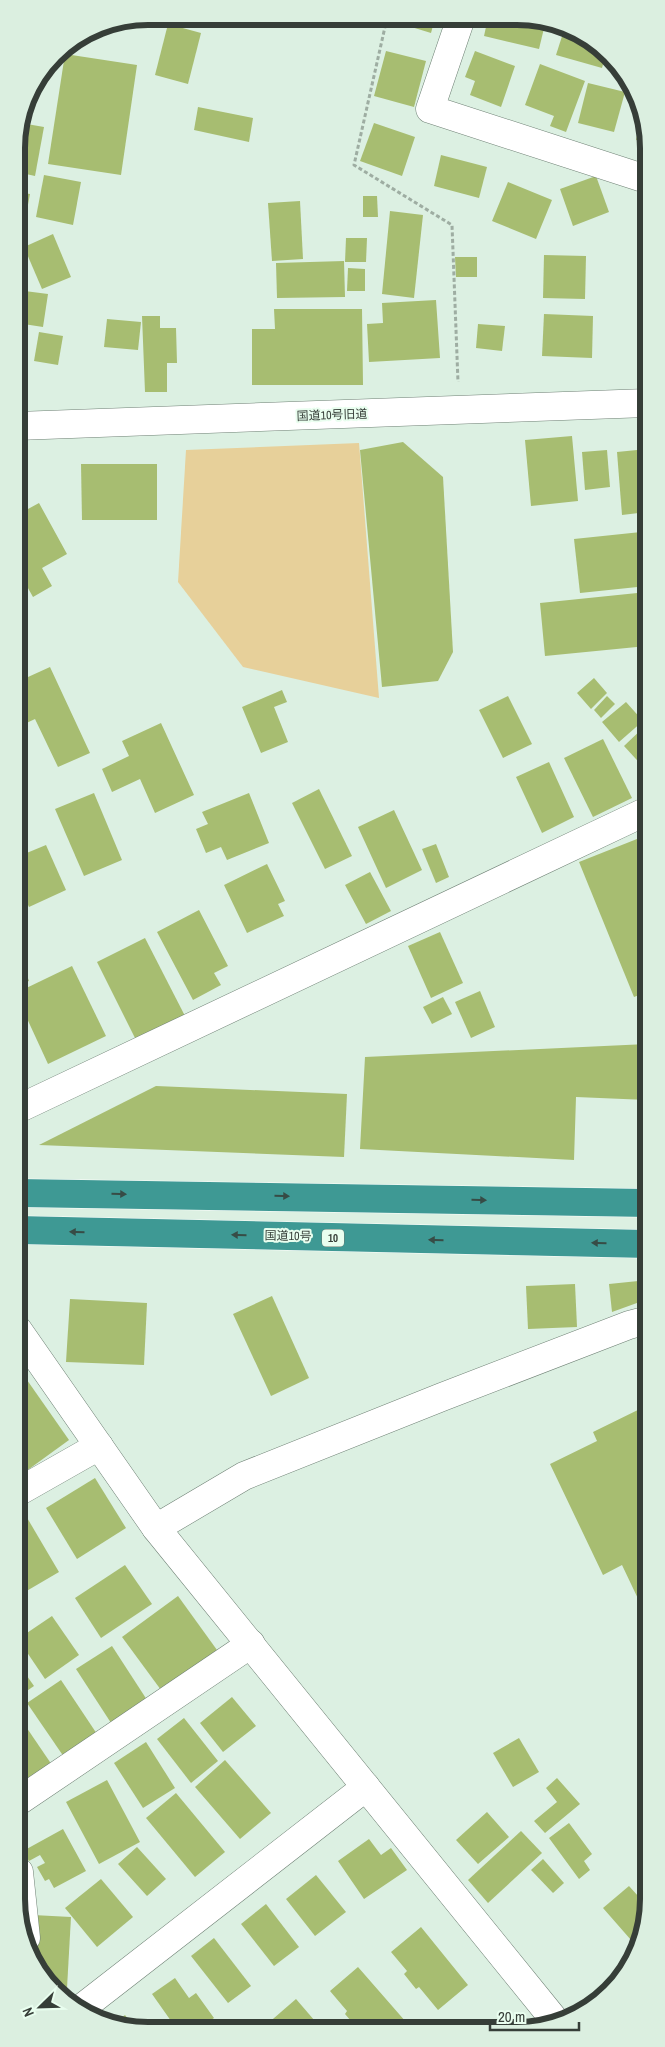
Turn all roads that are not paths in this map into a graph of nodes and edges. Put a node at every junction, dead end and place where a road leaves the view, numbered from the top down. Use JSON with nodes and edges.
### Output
{"nodes":[{"id":1,"x":460,"y":25,"type":"edge"},
{"id":2,"x":640,"y":177,"type":"edge"},
{"id":3,"x":640,"y":403,"type":"edge"},
{"id":4,"x":25,"y":426,"type":"edge"},
{"id":5,"x":640,"y":814,"type":"edge"},
{"id":6,"x":25,"y":1106,"type":"edge"},
{"id":7,"x":25,"y":1193,"type":"edge"},
{"id":8,"x":640,"y":1203,"type":"edge"},
{"id":9,"x":25,"y":1230,"type":"edge"},
{"id":10,"x":640,"y":1244,"type":"edge"},
{"id":11,"x":640,"y":1322,"type":"edge"},
{"id":12,"x":25,"y":1340,"type":"edge"},
{"id":13,"x":99,"y":1446,"type":"junction"},
{"id":14,"x":25,"y":1488,"type":"edge"},
{"id":15,"x":156,"y":1528,"type":"junction"},
{"id":16,"x":251,"y":1644,"type":"junction"},
{"id":17,"x":366,"y":1787,"type":"junction"},
{"id":18,"x":25,"y":1797,"type":"edge"},
{"id":19,"x":85,"y":2005,"type":"edge"},
{"id":20,"x":552,"y":2017,"type":"edge"}],
"edges":[{"from":1,"to":2,"type":"street"},
{"from":3,"to":4,"type":"street","name":"国道10号旧道"},
{"from":5,"to":6,"type":"street"},
{"from":7,"to":8,"type":"highway","one_way":true},
{"from":10,"to":9,"type":"highway","name":"国道10号","number":"10","one_way":true},
{"from":11,"to":15,"type":"street"},
{"from":12,"to":13,"type":"street"},
{"from":13,"to":14,"type":"street"},
{"from":13,"to":15,"type":"street"},
{"from":15,"to":16,"type":"street"},
{"from":16,"to":17,"type":"street"},
{"from":16,"to":18,"type":"street"},
{"from":17,"to":19,"type":"street"},
{"from":17,"to":20,"type":"street"}]}
